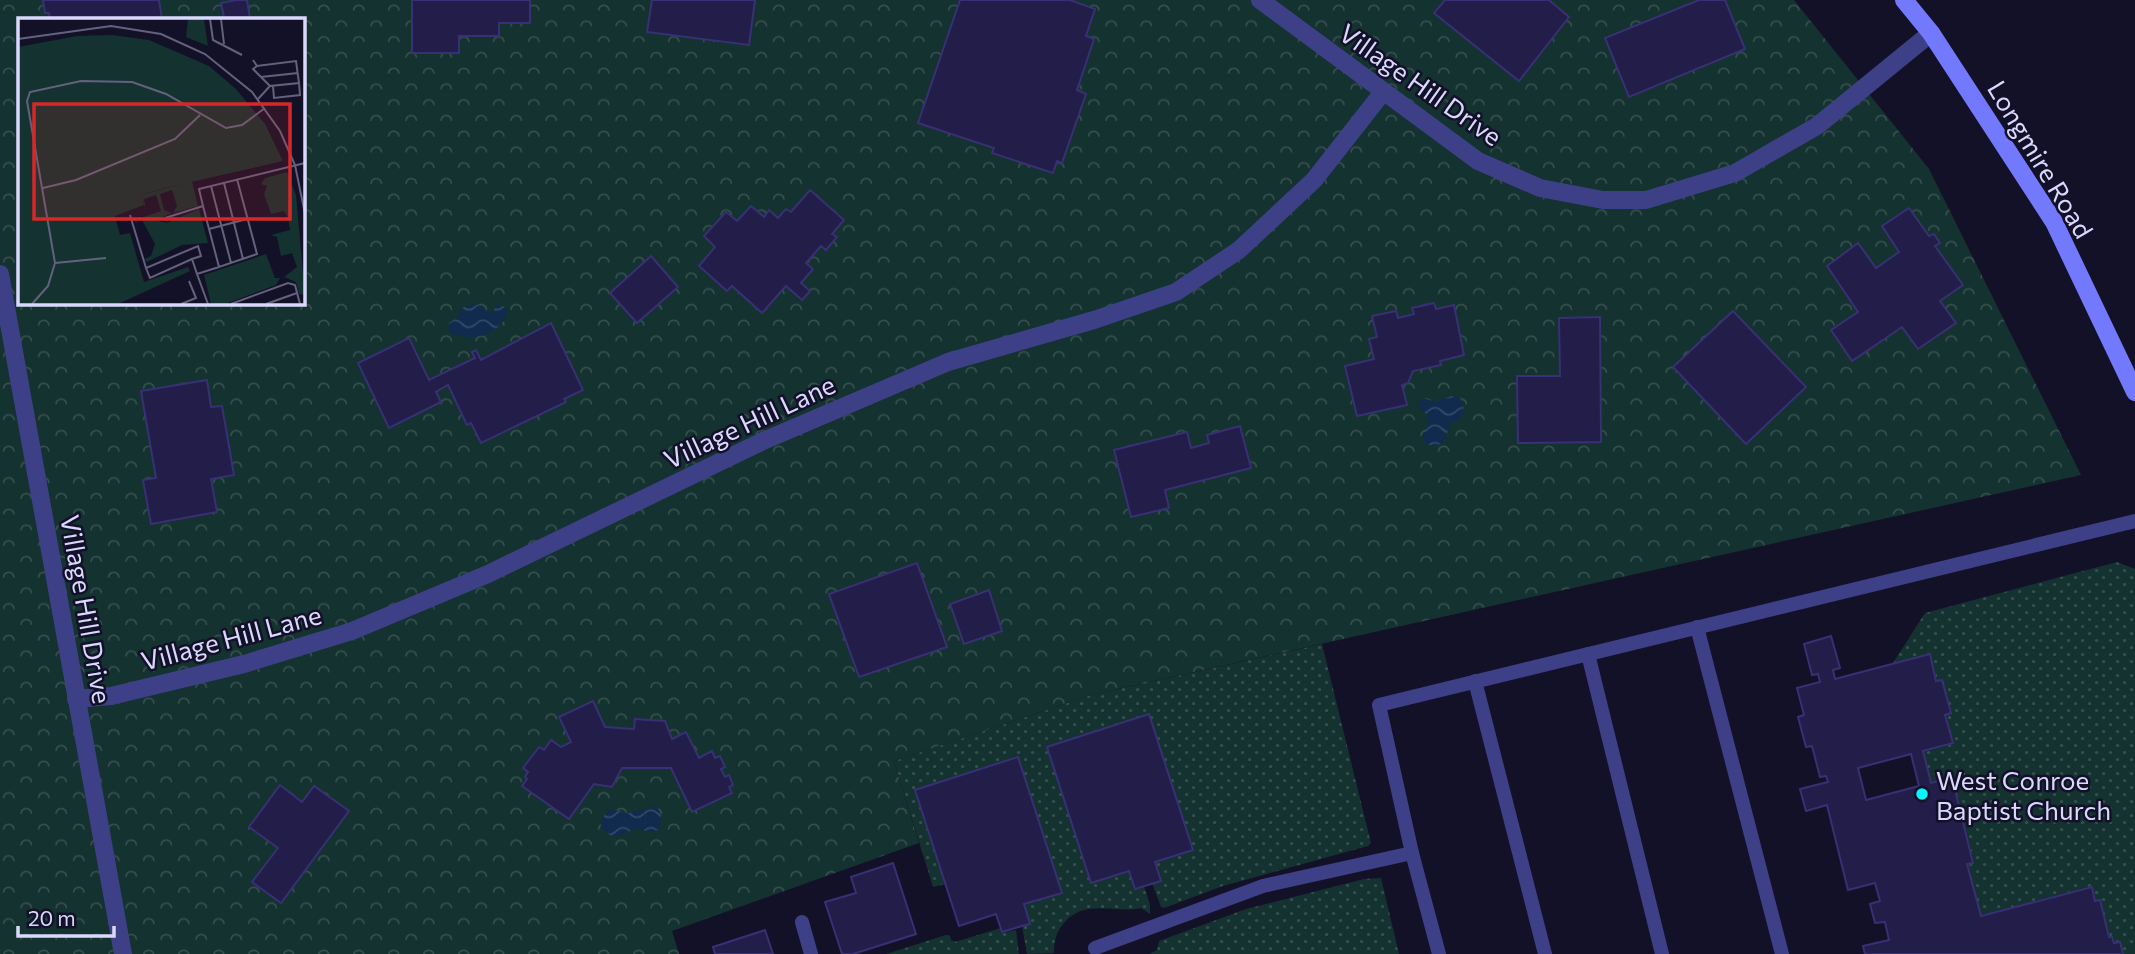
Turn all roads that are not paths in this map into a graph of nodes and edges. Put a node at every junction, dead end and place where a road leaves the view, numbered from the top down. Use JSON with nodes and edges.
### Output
{"nodes":[{"id":1,"x":1261,"y":0,"type":"edge"},
{"id":2,"x":1904,"y":0,"type":"edge"},
{"id":3,"x":1931,"y":33,"type":"junction"},
{"id":4,"x":1383,"y":92,"type":"junction"},
{"id":5,"x":0,"y":274,"type":"edge"},
{"id":6,"x":2135,"y":392,"type":"edge"},
{"id":7,"x":2135,"y":521,"type":"edge"},
{"id":8,"x":1697,"y":627,"type":"junction"},
{"id":9,"x":1588,"y":654,"type":"junction"},
{"id":10,"x":1475,"y":681,"type":"junction"},
{"id":11,"x":76,"y":699,"type":"junction"},
{"id":12,"x":1412,"y":853,"type":"junction"},
{"id":13,"x":802,"y":922,"type":"dead end"},
{"id":14,"x":1095,"y":948,"type":"dead end"},
{"id":15,"x":123,"y":954,"type":"edge"},
{"id":16,"x":811,"y":954,"type":"edge"},
{"id":17,"x":1439,"y":954,"type":"edge"},
{"id":18,"x":1545,"y":954,"type":"edge"},
{"id":19,"x":1662,"y":954,"type":"edge"},
{"id":20,"x":1782,"y":954,"type":"edge"}],
"edges":[{"from":1,"to":4,"type":"street","name":"Village Hill Drive"},
{"from":2,"to":3,"type":"main road","name":"Longmire Road"},
{"from":3,"to":4,"type":"street","name":"Village Hill Drive"},
{"from":3,"to":6,"type":"main road","name":"Longmire Road"},
{"from":4,"to":11,"type":"street","name":"Village Hill Lane"},
{"from":5,"to":11,"type":"street","name":"Village Hill Drive"},
{"from":7,"to":8,"type":"lane"},
{"from":8,"to":9,"type":"lane"},
{"from":8,"to":20,"type":"lane"},
{"from":9,"to":10,"type":"lane"},
{"from":9,"to":19,"type":"lane"},
{"from":10,"to":12,"type":"lane"},
{"from":10,"to":18,"type":"lane"},
{"from":11,"to":15,"type":"street","name":"Village Hill Drive"},
{"from":12,"to":14,"type":"lane"},
{"from":12,"to":17,"type":"lane"},
{"from":13,"to":16,"type":"lane"}]}
